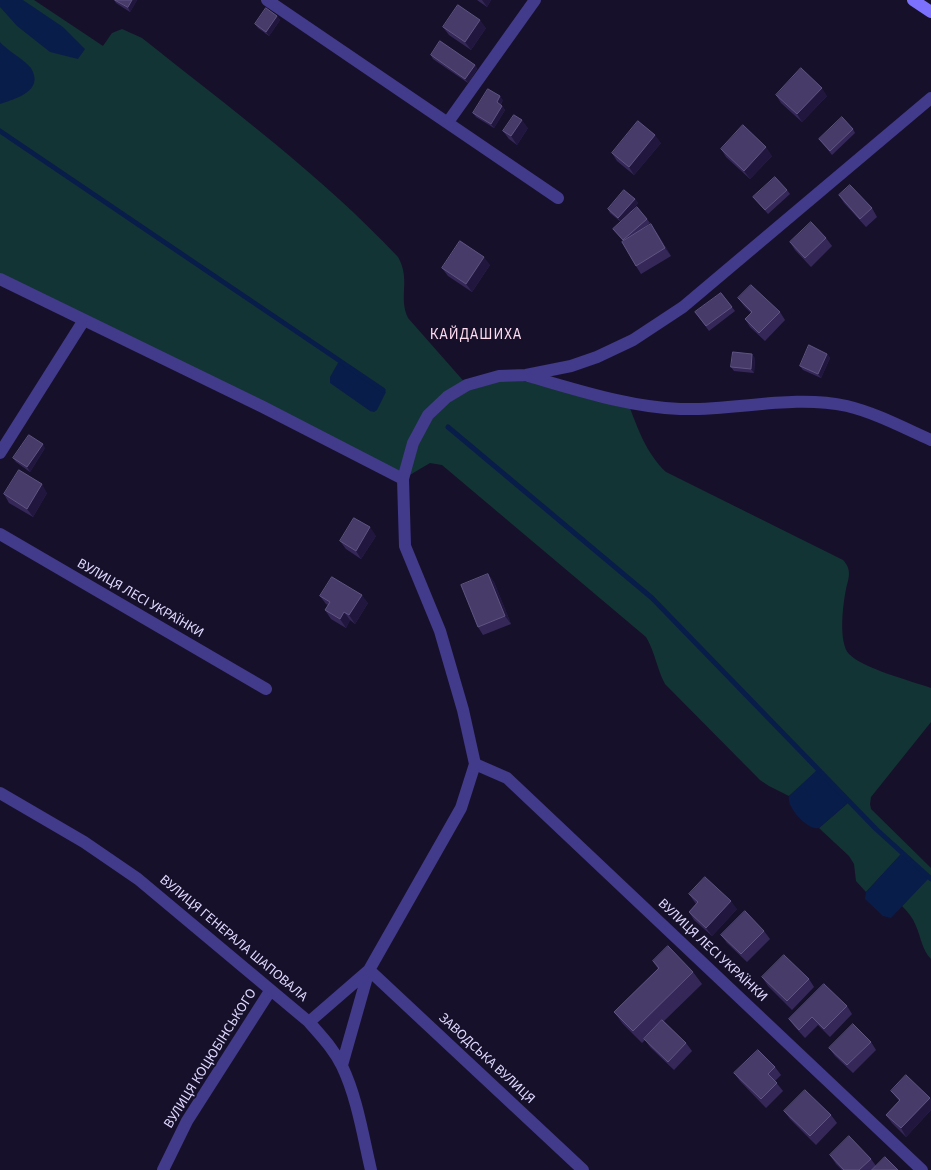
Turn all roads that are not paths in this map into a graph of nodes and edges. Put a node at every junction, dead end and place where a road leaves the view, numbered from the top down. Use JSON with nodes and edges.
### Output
{"nodes":[{"id":1,"x":267,"y":0,"type":"edge"},
{"id":2,"x":535,"y":0,"type":"edge"},
{"id":3,"x":913,"y":0,"type":"edge"},
{"id":4,"x":931,"y":12,"type":"edge"},
{"id":5,"x":931,"y":98,"type":"edge"},
{"id":6,"x":448,"y":122,"type":"junction"},
{"id":7,"x":558,"y":198,"type":"dead end"},
{"id":8,"x":0,"y":279,"type":"edge"},
{"id":9,"x":84,"y":320,"type":"junction"},
{"id":10,"x":526,"y":375,"type":"junction"},
{"id":11,"x":931,"y":440,"type":"edge"},
{"id":12,"x":0,"y":453,"type":"edge"},
{"id":13,"x":403,"y":479,"type":"junction"},
{"id":14,"x":0,"y":534,"type":"edge"},
{"id":15,"x":266,"y":689,"type":"dead end"},
{"id":16,"x":475,"y":764,"type":"junction"},
{"id":17,"x":0,"y":793,"type":"edge"},
{"id":18,"x":369,"y":970,"type":"junction"},
{"id":19,"x":270,"y":991,"type":"junction"},
{"id":20,"x":309,"y":1022,"type":"junction"},
{"id":21,"x":342,"y":1066,"type":"junction"},
{"id":22,"x":163,"y":1170,"type":"edge"},
{"id":23,"x":371,"y":1170,"type":"edge"},
{"id":24,"x":583,"y":1170,"type":"edge"},
{"id":25,"x":922,"y":1170,"type":"edge"}],
"edges":[{"from":1,"to":6,"type":"street"},
{"from":2,"to":6,"type":"street"},
{"from":3,"to":4,"type":"main road"},
{"from":5,"to":10,"type":"street"},
{"from":6,"to":7,"type":"street"},
{"from":8,"to":9,"type":"street"},
{"from":9,"to":12,"type":"street"},
{"from":9,"to":13,"type":"street"},
{"from":10,"to":11,"type":"street"},
{"from":10,"to":13,"type":"street"},
{"from":13,"to":16,"type":"street"},
{"from":14,"to":15,"type":"street","name":"ВУЛИЦЯ ЛЕСІ УКРАЇНКИ"},
{"from":16,"to":18,"type":"street"},
{"from":16,"to":25,"type":"street","name":"ВУЛИЦЯ ЛЕСІ УКРАЇНКИ"},
{"from":17,"to":19,"type":"street","name":"ВУЛИЦЯ ГЕНЕРАЛА ШАПОВАЛА"},
{"from":18,"to":20,"type":"street"},
{"from":18,"to":21,"type":"street"},
{"from":18,"to":24,"type":"street","name":"ЗАВОДСЬКА ВУЛИЦЯ"},
{"from":19,"to":20,"type":"street","name":"ВУЛИЦЯ ГЕНЕРАЛА ШАПОВАЛА"},
{"from":19,"to":22,"type":"street","name":"ВУЛИЦЯ КОЦЮБІНСЬКОГО"},
{"from":20,"to":21,"type":"street","name":"ВУЛИЦЯ ГЕНЕРАЛА ШАПОВАЛА"},
{"from":21,"to":23,"type":"street","name":"ВУЛИЦЯ ГЕНЕРАЛА ШАПОВАЛА"}]}
